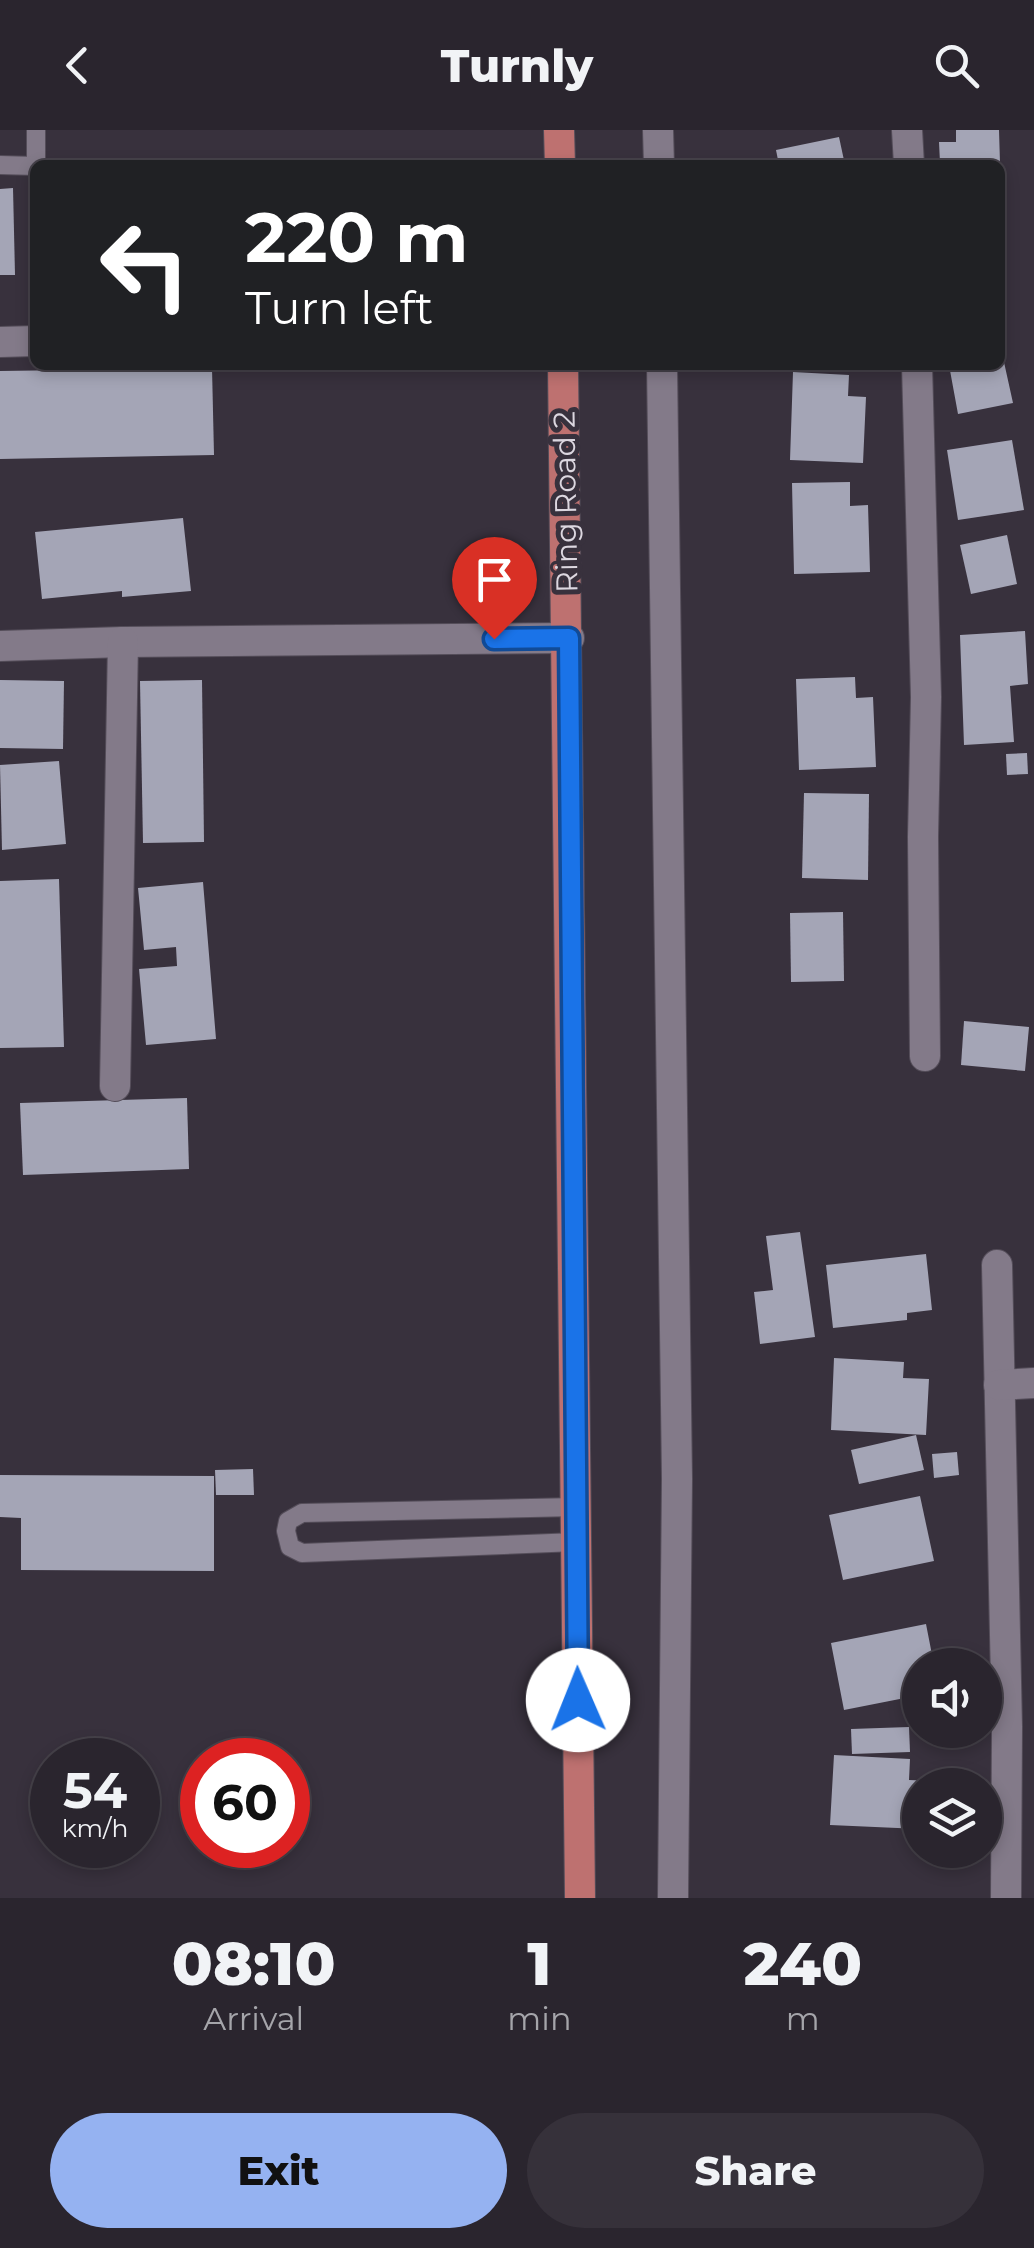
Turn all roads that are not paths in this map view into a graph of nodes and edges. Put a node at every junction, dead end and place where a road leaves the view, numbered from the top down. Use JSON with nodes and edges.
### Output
{"nodes":[{"id":1,"x":36,"y":130,"type":"edge"},
{"id":2,"x":559,"y":130,"type":"edge"},
{"id":3,"x":658,"y":130,"type":"edge"},
{"id":4,"x":907,"y":130,"type":"edge"},
{"id":5,"x":36,"y":160,"type":"edge"},
{"id":6,"x":560,"y":160,"type":"edge"},
{"id":7,"x":659,"y":160,"type":"edge"},
{"id":8,"x":909,"y":160,"type":"edge"},
{"id":9,"x":0,"y":165,"type":"edge"},
{"id":10,"x":30,"y":165,"type":"edge"},
{"id":11,"x":30,"y":341,"type":"edge"},
{"id":12,"x":0,"y":342,"type":"edge"},
{"id":13,"x":564,"y":370,"type":"edge"},
{"id":14,"x":662,"y":370,"type":"edge"},
{"id":15,"x":917,"y":370,"type":"edge"},
{"id":16,"x":569,"y":638,"type":"junction"},
{"id":17,"x":123,"y":642,"type":"junction"},
{"id":18,"x":0,"y":646,"type":"edge"},
{"id":19,"x":925,"y":1056,"type":"dead end"},
{"id":20,"x":115,"y":1086,"type":"dead end"},
{"id":21,"x":997,"y":1264,"type":"dead end"},
{"id":22,"x":1034,"y":1383,"type":"edge"},
{"id":23,"x":998,"y":1384,"type":"junction"},
{"id":24,"x":576,"y":1507,"type":"junction"},
{"id":25,"x":576,"y":1542,"type":"junction"},
{"id":26,"x":1021,"y":1726,"type":"edge"},
{"id":27,"x":580,"y":1898,"type":"edge"},
{"id":28,"x":673,"y":1898,"type":"edge"},
{"id":29,"x":1006,"y":1898,"type":"edge"}],
"edges":[{"from":1,"to":5,"type":"lane"},
{"from":2,"to":6,"type":"main road"},
{"from":3,"to":7,"type":"street"},
{"from":4,"to":8,"type":"street"},
{"from":9,"to":10,"type":"lane"},
{"from":11,"to":12,"type":"street"},
{"from":13,"to":16,"type":"main road","name":"Ring Road 2"},
{"from":14,"to":28,"type":"street"},
{"from":15,"to":19,"type":"street"},
{"from":16,"to":17,"type":"street"},
{"from":16,"to":24,"type":"main road","name":"Ring Road 2"},
{"from":17,"to":18,"type":"street"},
{"from":17,"to":20,"type":"street"},
{"from":21,"to":23,"type":"street"},
{"from":22,"to":23,"type":"street"},
{"from":23,"to":26,"type":"street"},
{"from":24,"to":25,"type":"main road","name":"Ring Road 2"},
{"from":24,"to":25,"type":"lane"},
{"from":25,"to":27,"type":"main road","name":"Ring Road 2"},
{"from":26,"to":29,"type":"street"}]}
